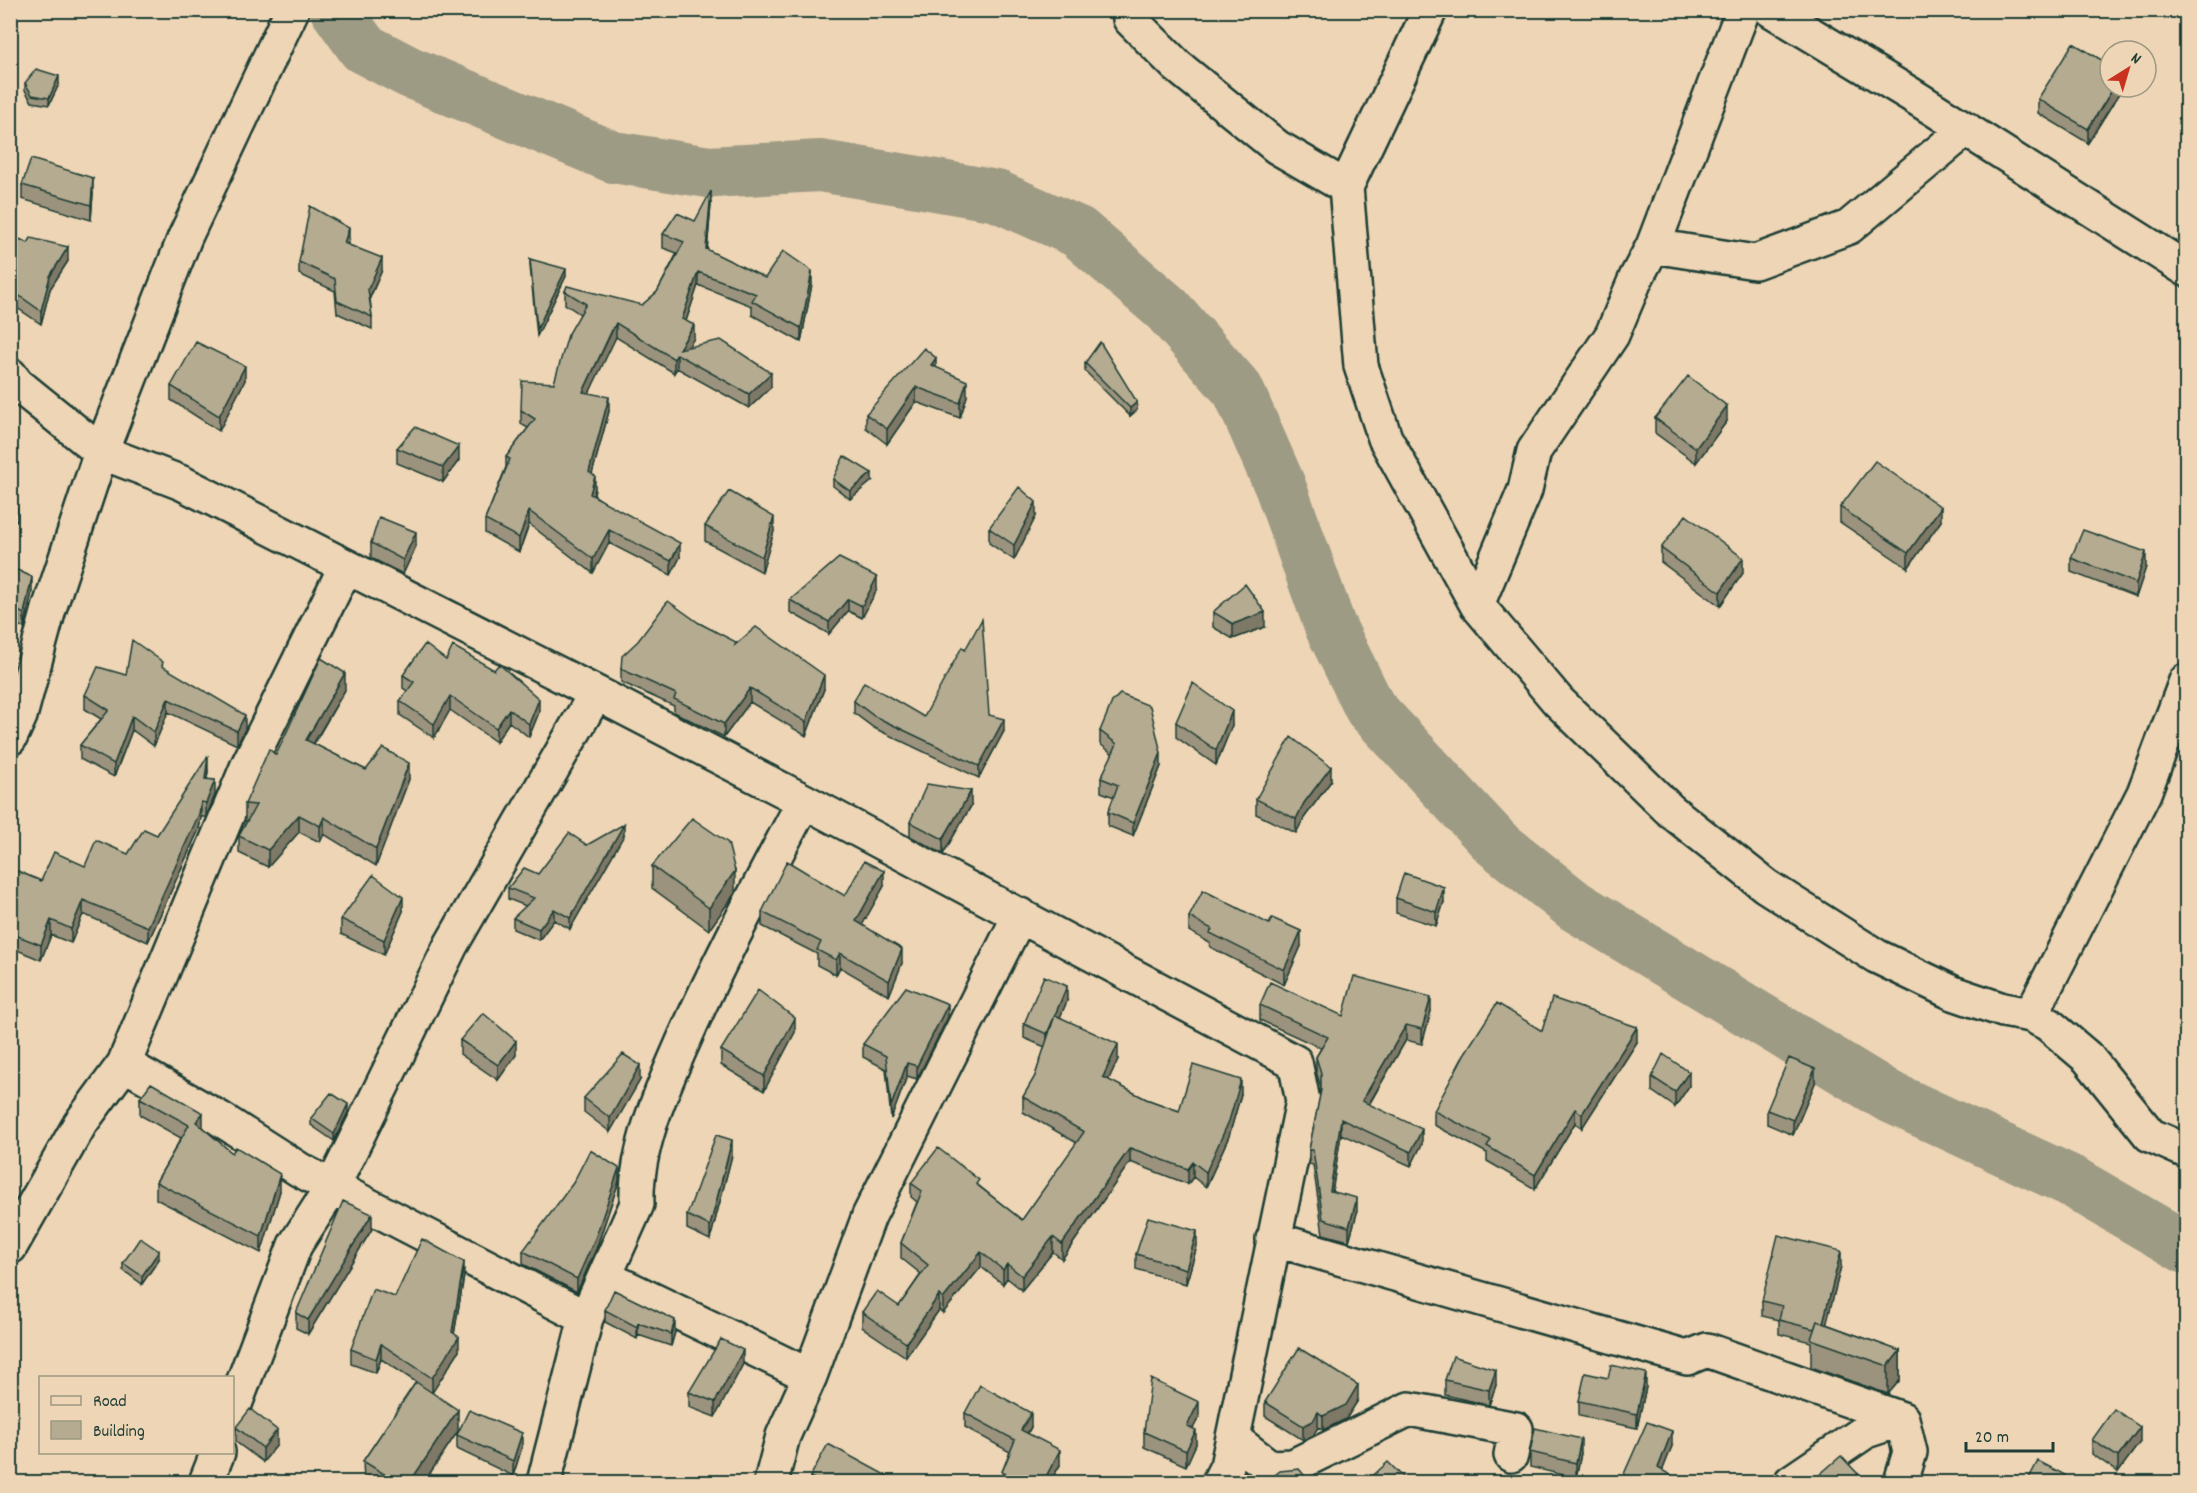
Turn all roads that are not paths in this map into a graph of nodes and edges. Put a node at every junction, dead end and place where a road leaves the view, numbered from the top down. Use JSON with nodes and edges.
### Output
{"nodes":[{"id":1,"x":292,"y":10,"type":"edge"},
{"id":2,"x":1129,"y":10,"type":"edge"},
{"id":3,"x":1430,"y":10,"type":"edge"},
{"id":4,"x":1743,"y":10,"type":"edge"},
{"id":5,"x":1771,"y":10,"type":"edge"},
{"id":6,"x":1966,"y":129,"type":"junction"},
{"id":7,"x":1346,"y":187,"type":"junction"},
{"id":8,"x":1653,"y":246,"type":"junction"},
{"id":9,"x":2187,"y":269,"type":"edge"},
{"id":10,"x":10,"y":375,"type":"edge"},
{"id":11,"x":101,"y":452,"type":"junction"},
{"id":12,"x":346,"y":566,"type":"junction"},
{"id":13,"x":1477,"y":604,"type":"junction"},
{"id":14,"x":2187,"y":681,"type":"edge"},
{"id":15,"x":596,"y":693,"type":"junction"},
{"id":16,"x":10,"y":738,"type":"edge"},
{"id":17,"x":804,"y":801,"type":"junction"},
{"id":18,"x":1020,"y":915,"type":"junction"},
{"id":19,"x":2031,"y":1015,"type":"junction"},
{"id":20,"x":124,"y":1064,"type":"junction"},
{"id":21,"x":2187,"y":1151,"type":"edge"},
{"id":22,"x":333,"y":1186,"type":"junction"},
{"id":23,"x":1273,"y":1239,"type":"junction"},
{"id":24,"x":10,"y":1247,"type":"edge"},
{"id":25,"x":605,"y":1277,"type":"junction"},
{"id":26,"x":586,"y":1318,"type":"junction"},
{"id":27,"x":810,"y":1376,"type":"junction"},
{"id":28,"x":234,"y":1408,"type":"edge"},
{"id":29,"x":1902,"y":1419,"type":"junction"},
{"id":30,"x":1233,"y":1439,"type":"junction"},
{"id":31,"x":217,"y":1454,"type":"edge"},
{"id":32,"x":1511,"y":1455,"type":"dead end"},
{"id":33,"x":206,"y":1482,"type":"edge"},
{"id":34,"x":544,"y":1482,"type":"edge"},
{"id":35,"x":771,"y":1482,"type":"edge"},
{"id":36,"x":1219,"y":1482,"type":"edge"},
{"id":37,"x":1791,"y":1482,"type":"edge"},
{"id":38,"x":1901,"y":1482,"type":"edge"}],
"edges":[{"from":1,"to":11,"type":"street"},
{"from":2,"to":7,"type":"street"},
{"from":3,"to":7,"type":"street"},
{"from":4,"to":8,"type":"street"},
{"from":5,"to":6,"type":"street"},
{"from":6,"to":8,"type":"street"},
{"from":6,"to":9,"type":"street"},
{"from":7,"to":13,"type":"street"},
{"from":8,"to":13,"type":"street"},
{"from":10,"to":11,"type":"street"},
{"from":11,"to":12,"type":"street"},
{"from":11,"to":16,"type":"street"},
{"from":12,"to":15,"type":"street"},
{"from":12,"to":20,"type":"street"},
{"from":13,"to":19,"type":"street"},
{"from":14,"to":19,"type":"street"},
{"from":15,"to":17,"type":"street"},
{"from":15,"to":22,"type":"street"},
{"from":17,"to":18,"type":"street"},
{"from":17,"to":25,"type":"street"},
{"from":18,"to":23,"type":"street"},
{"from":18,"to":27,"type":"street"},
{"from":19,"to":21,"type":"street"},
{"from":20,"to":22,"type":"street"},
{"from":20,"to":24,"type":"street"},
{"from":22,"to":26,"type":"street"},
{"from":22,"to":28,"type":"street"},
{"from":23,"to":29,"type":"street"},
{"from":23,"to":30,"type":"street"},
{"from":25,"to":26,"type":"street"},
{"from":25,"to":27,"type":"street"},
{"from":26,"to":34,"type":"street"},
{"from":27,"to":35,"type":"street"},
{"from":29,"to":37,"type":"street"},
{"from":29,"to":38,"type":"street"},
{"from":30,"to":32,"type":"street"},
{"from":30,"to":36,"type":"street"},
{"from":31,"to":33,"type":"street"}]}
